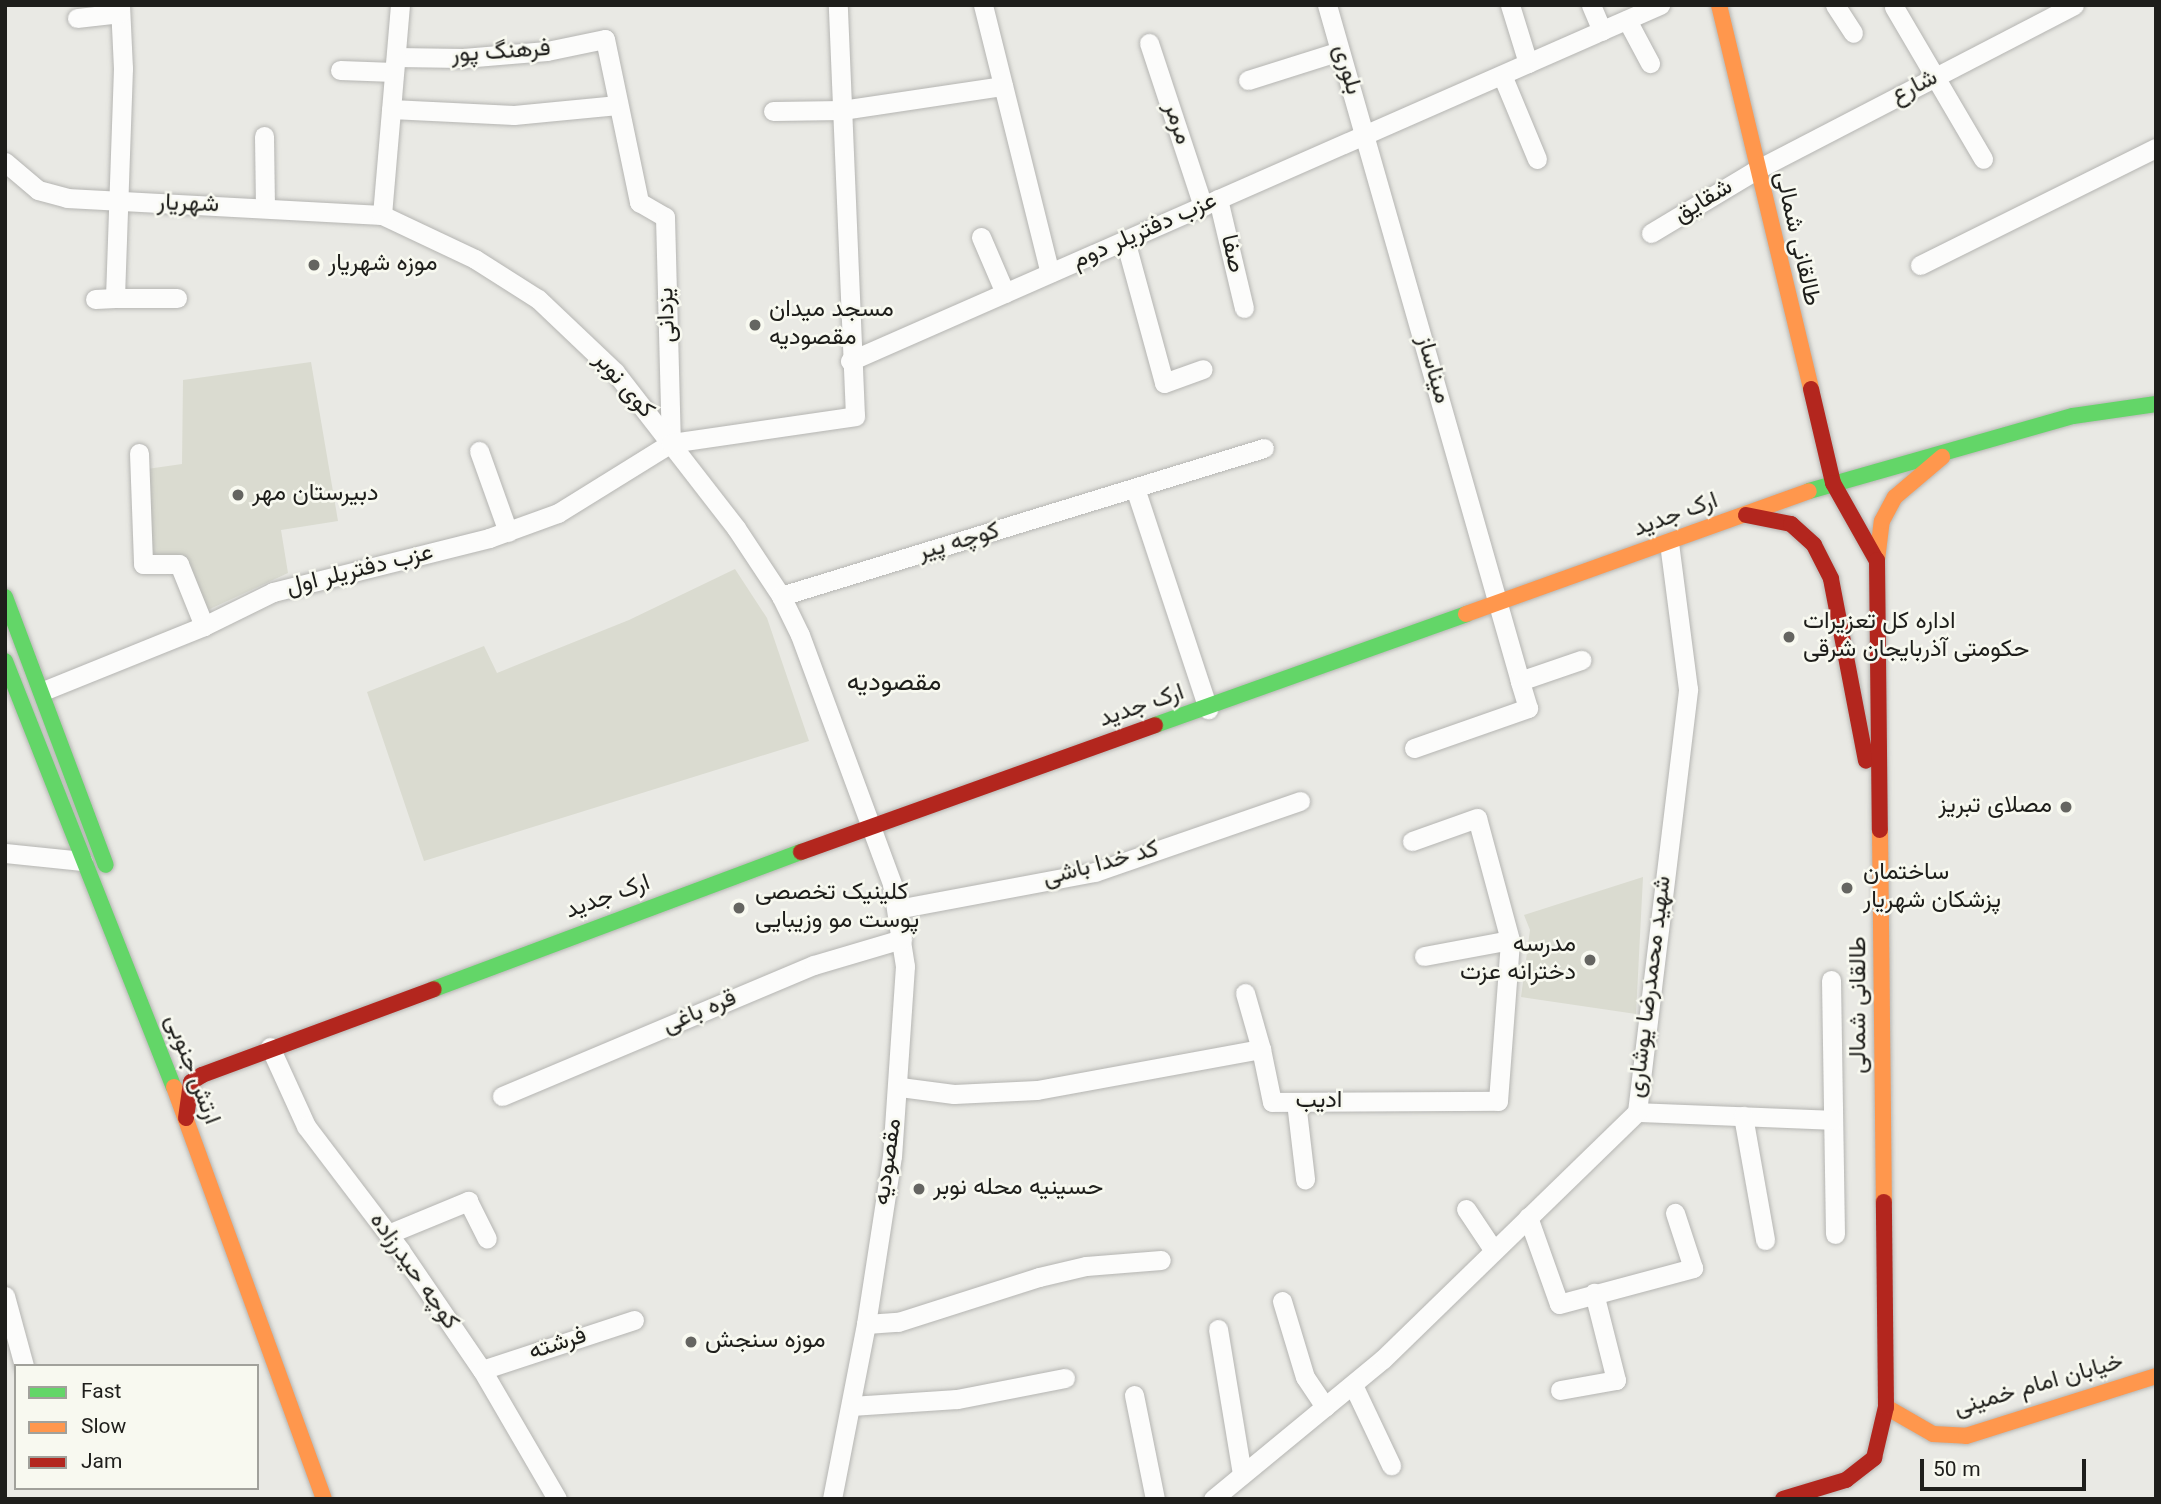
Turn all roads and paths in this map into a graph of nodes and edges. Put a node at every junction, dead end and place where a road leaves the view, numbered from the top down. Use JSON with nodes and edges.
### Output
{"nodes":[{"id":1,"x":400,"y":5,"type":"edge"},
{"id":2,"x":838,"y":5,"type":"edge"},
{"id":3,"x":983,"y":5,"type":"edge"},
{"id":4,"x":1326,"y":5,"type":"edge"},
{"id":5,"x":1510,"y":5,"type":"edge"},
{"id":6,"x":1591,"y":5,"type":"edge"},
{"id":7,"x":1660,"y":5,"type":"edge"},
{"id":8,"x":1719,"y":5,"type":"edge"},
{"id":9,"x":1835,"y":5,"type":"edge"},
{"id":10,"x":2074,"y":5,"type":"edge"},
{"id":11,"x":1894,"y":7,"type":"edge"},
{"id":12,"x":120,"y":9,"type":"edge"},
{"id":13,"x":77,"y":18,"type":"dead end"},
{"id":14,"x":1627,"y":20,"type":"junction"},
{"id":15,"x":1602,"y":31,"type":"junction"},
{"id":16,"x":1853,"y":33,"type":"dead end"},
{"id":17,"x":1149,"y":43,"type":"dead end"},
{"id":18,"x":1340,"y":51,"type":"junction"},
{"id":19,"x":1528,"y":63,"type":"junction"},
{"id":20,"x":1650,"y":63,"type":"dead end"},
{"id":21,"x":395,"y":64,"type":"junction"},
{"id":22,"x":340,"y":70,"type":"dead end"},
{"id":23,"x":1502,"y":75,"type":"junction"},
{"id":24,"x":1936,"y":77,"type":"junction"},
{"id":25,"x":1248,"y":80,"type":"dead end"},
{"id":26,"x":1003,"y":86,"type":"junction"},
{"id":27,"x":618,"y":105,"type":"junction"},
{"id":28,"x":391,"y":109,"type":"junction"},
{"id":29,"x":842,"y":110,"type":"junction"},
{"id":30,"x":773,"y":111,"type":"dead end"},
{"id":31,"x":1364,"y":135,"type":"junction"},
{"id":32,"x":264,"y":136,"type":"dead end"},
{"id":33,"x":2156,"y":148,"type":"edge"},
{"id":34,"x":1537,"y":159,"type":"dead end"},
{"id":35,"x":1983,"y":159,"type":"dead end"},
{"id":36,"x":5,"y":162,"type":"edge"},
{"id":37,"x":1756,"y":170,"type":"junction"},
{"id":38,"x":119,"y":202,"type":"junction"},
{"id":39,"x":1211,"y":203,"type":"junction"},
{"id":40,"x":265,"y":208,"type":"junction"},
{"id":41,"x":382,"y":215,"type":"junction"},
{"id":42,"x":1651,"y":233,"type":"dead end"},
{"id":43,"x":981,"y":237,"type":"dead end"},
{"id":44,"x":1125,"y":240,"type":"junction"},
{"id":45,"x":1920,"y":265,"type":"dead end"},
{"id":46,"x":1050,"y":273,"type":"junction"},
{"id":47,"x":1005,"y":293,"type":"junction"},
{"id":48,"x":116,"y":298,"type":"junction"},
{"id":49,"x":177,"y":298,"type":"dead end"},
{"id":50,"x":95,"y":299,"type":"dead end"},
{"id":51,"x":1244,"y":308,"type":"dead end"},
{"id":52,"x":850,"y":361,"type":"junction"},
{"id":53,"x":1203,"y":369,"type":"dead end"},
{"id":54,"x":2156,"y":404,"type":"edge"},
{"id":55,"x":1965,"y":442,"type":"junction"},
{"id":56,"x":671,"y":443,"type":"junction"},
{"id":57,"x":1264,"y":448,"type":"dead end"},
{"id":58,"x":479,"y":451,"type":"dead end"},
{"id":59,"x":139,"y":453,"type":"dead end"},
{"id":60,"x":1833,"y":483,"type":"junction"},
{"id":61,"x":1136,"y":491,"type":"junction"},
{"id":62,"x":1746,"y":515,"type":"junction"},
{"id":63,"x":508,"y":532,"type":"junction"},
{"id":64,"x":1669,"y":543,"type":"junction"},
{"id":65,"x":1877,"y":561,"type":"junction"},
{"id":66,"x":781,"y":596,"type":"junction"},
{"id":67,"x":5,"y":597,"type":"edge"},
{"id":68,"x":1499,"y":604,"type":"junction"},
{"id":69,"x":204,"y":626,"type":"junction"},
{"id":70,"x":1581,"y":660,"type":"dead end"},
{"id":71,"x":5,"y":661,"type":"edge"},
{"id":72,"x":1520,"y":681,"type":"junction"},
{"id":73,"x":43,"y":691,"type":"junction"},
{"id":74,"x":1208,"y":709,"type":"junction"},
{"id":75,"x":1415,"y":748,"type":"dead end"},
{"id":76,"x":1300,"y":801,"type":"dead end"},
{"id":77,"x":870,"y":827,"type":"junction"},
{"id":78,"x":1412,"y":841,"type":"dead end"},
{"id":79,"x":1881,"y":841,"type":"junction"},
{"id":80,"x":5,"y":853,"type":"edge"},
{"id":81,"x":83,"y":861,"type":"junction"},
{"id":82,"x":897,"y":909,"type":"junction"},
{"id":83,"x":902,"y":939,"type":"junction"},
{"id":84,"x":1510,"y":940,"type":"junction"},
{"id":85,"x":1424,"y":956,"type":"dead end"},
{"id":86,"x":1831,"y":980,"type":"dead end"},
{"id":87,"x":1245,"y":993,"type":"dead end"},
{"id":88,"x":270,"y":1047,"type":"junction"},
{"id":89,"x":1261,"y":1049,"type":"junction"},
{"id":90,"x":202,"y":1075,"type":"junction"},
{"id":91,"x":900,"y":1087,"type":"junction"},
{"id":92,"x":502,"y":1096,"type":"dead end"},
{"id":93,"x":1296,"y":1102,"type":"junction"},
{"id":94,"x":1637,"y":1112,"type":"junction"},
{"id":95,"x":1743,"y":1116,"type":"junction"},
{"id":96,"x":186,"y":1118,"type":"junction"},
{"id":97,"x":1833,"y":1120,"type":"junction"},
{"id":98,"x":1305,"y":1179,"type":"dead end"},
{"id":99,"x":1466,"y":1209,"type":"dead end"},
{"id":100,"x":1675,"y":1213,"type":"dead end"},
{"id":101,"x":1528,"y":1217,"type":"junction"},
{"id":102,"x":388,"y":1234,"type":"junction"},
{"id":103,"x":1835,"y":1234,"type":"dead end"},
{"id":104,"x":487,"y":1240,"type":"dead end"},
{"id":105,"x":1765,"y":1240,"type":"dead end"},
{"id":106,"x":1494,"y":1251,"type":"junction"},
{"id":107,"x":1161,"y":1260,"type":"dead end"},
{"id":108,"x":1594,"y":1293,"type":"junction"},
{"id":109,"x":5,"y":1296,"type":"edge"},
{"id":110,"x":1282,"y":1301,"type":"dead end"},
{"id":111,"x":634,"y":1320,"type":"dead end"},
{"id":112,"x":866,"y":1325,"type":"junction"},
{"id":113,"x":1218,"y":1329,"type":"dead end"},
{"id":114,"x":11,"y":1337,"type":"edge"},
{"id":115,"x":23,"y":1364,"type":"edge"},
{"id":116,"x":482,"y":1370,"type":"junction"},
{"id":117,"x":2156,"y":1376,"type":"edge"},
{"id":118,"x":1065,"y":1378,"type":"dead end"},
{"id":119,"x":1353,"y":1385,"type":"junction"},
{"id":120,"x":1560,"y":1390,"type":"dead end"},
{"id":121,"x":1134,"y":1395,"type":"dead end"},
{"id":122,"x":851,"y":1406,"type":"junction"},
{"id":123,"x":1325,"y":1407,"type":"junction"},
{"id":124,"x":1886,"y":1407,"type":"junction"},
{"id":125,"x":1391,"y":1465,"type":"dead end"},
{"id":126,"x":1242,"y":1474,"type":"junction"},
{"id":127,"x":324,"y":1499,"type":"edge"},
{"id":128,"x":558,"y":1499,"type":"edge"},
{"id":129,"x":832,"y":1499,"type":"edge"},
{"id":130,"x":1155,"y":1499,"type":"edge"},
{"id":131,"x":1213,"y":1499,"type":"edge"},
{"id":132,"x":1783,"y":1499,"type":"edge"}],
"edges":[{"from":1,"to":21,"type":"street"},
{"from":2,"to":29,"type":"street"},
{"from":3,"to":26,"type":"street"},
{"from":4,"to":18,"type":"street","name":"بلوری"},
{"from":5,"to":19,"type":"street"},
{"from":6,"to":15,"type":"street"},
{"from":7,"to":14,"type":"street","name":"عزب دفتریلر دوم"},
{"from":8,"to":37,"type":"main road","name":"طالقانی شمالی"},
{"from":9,"to":16,"type":"street"},
{"from":10,"to":24,"type":"street","name":"شارع"},
{"from":11,"to":24,"type":"street"},
{"from":12,"to":13,"type":"street"},
{"from":12,"to":38,"type":"street"},
{"from":14,"to":15,"type":"street","name":"عزب دفتریلر دوم"},
{"from":14,"to":20,"type":"street"},
{"from":15,"to":19,"type":"street","name":"عزب دفتریلر دوم"},
{"from":17,"to":39,"type":"street","name":"مرمر"},
{"from":18,"to":25,"type":"street"},
{"from":18,"to":31,"type":"street","name":"بلوری"},
{"from":19,"to":23,"type":"street","name":"عزب دفتریلر دوم"},
{"from":21,"to":22,"type":"street","name":"فرهنگ پور"},
{"from":21,"to":27,"type":"street","name":"فرهنگ پور"},
{"from":21,"to":28,"type":"street"},
{"from":23,"to":31,"type":"street","name":"عزب دفتریلر دوم"},
{"from":23,"to":34,"type":"street"},
{"from":24,"to":35,"type":"street"},
{"from":24,"to":37,"type":"street","name":"شارع"},
{"from":26,"to":29,"type":"street"},
{"from":26,"to":46,"type":"street"},
{"from":27,"to":28,"type":"street"},
{"from":27,"to":56,"type":"street","name":"یزدانی"},
{"from":28,"to":41,"type":"street"},
{"from":29,"to":30,"type":"street"},
{"from":29,"to":52,"type":"street"},
{"from":31,"to":39,"type":"street","name":"عزب دفتریلر دوم"},
{"from":31,"to":68,"type":"street","name":"میناساز"},
{"from":32,"to":40,"type":"street"},
{"from":33,"to":45,"type":"street"},
{"from":36,"to":38,"type":"street","name":"شهریار"},
{"from":37,"to":42,"type":"street","name":"شقایق"},
{"from":37,"to":60,"type":"main road","name":"طالقانی شمالی"},
{"from":38,"to":40,"type":"street","name":"شهریار"},
{"from":38,"to":48,"type":"street"},
{"from":39,"to":44,"type":"street","name":"عزب دفتریلر دوم"},
{"from":39,"to":51,"type":"street","name":"صفا"},
{"from":40,"to":41,"type":"street","name":"شهریار"},
{"from":41,"to":56,"type":"street","name":"کوی نوبر"},
{"from":43,"to":47,"type":"street"},
{"from":44,"to":46,"type":"street","name":"عزب دفتریلر دوم"},
{"from":44,"to":53,"type":"street"},
{"from":46,"to":47,"type":"street","name":"عزب دفتریلر دوم"},
{"from":47,"to":52,"type":"street","name":"عزب دفتریلر دوم"},
{"from":48,"to":49,"type":"street"},
{"from":48,"to":50,"type":"street"},
{"from":52,"to":56,"type":"street"},
{"from":54,"to":55,"type":"main road","name":"ارک جدید"},
{"from":55,"to":60,"type":"main road","name":"ارک جدید"},
{"from":55,"to":65,"type":"main road","name":"طالقانی شمالی"},
{"from":56,"to":63,"type":"street","name":"عزب دفتریلر اول"},
{"from":56,"to":66,"type":"street","name":"کوی نوبر"},
{"from":57,"to":61,"type":"street","name":"کوچه پیر"},
{"from":58,"to":63,"type":"street"},
{"from":59,"to":69,"type":"street"},
{"from":60,"to":62,"type":"main road","name":"ارک جدید"},
{"from":60,"to":65,"type":"main road","name":"طالقانی شمالی"},
{"from":61,"to":66,"type":"street","name":"کوچه پیر"},
{"from":61,"to":74,"type":"street"},
{"from":62,"to":64,"type":"main road","name":"ارک جدید"},
{"from":62,"to":79,"type":"main road"},
{"from":63,"to":69,"type":"street","name":"عزب دفتریلر اول"},
{"from":64,"to":68,"type":"main road","name":"ارک جدید"},
{"from":64,"to":94,"type":"street","name":"شهید محمدرضا یوشاری"},
{"from":65,"to":79,"type":"main road","name":"طالقانی شمالی"},
{"from":66,"to":77,"type":"street","name":"کوی نوبر"},
{"from":67,"to":73,"type":"main road","name":"ارتش جنوبی"},
{"from":68,"to":72,"type":"street","name":"میناساز"},
{"from":68,"to":74,"type":"main road","name":"ارک جدید"},
{"from":69,"to":73,"type":"street","name":"عزب دفتریلر اول"},
{"from":70,"to":72,"type":"street"},
{"from":71,"to":81,"type":"main road","name":"ارتش جنوبی"},
{"from":72,"to":75,"type":"street","name":"میناساز"},
{"from":73,"to":90,"type":"main road","name":"ارتش جنوبی"},
{"from":74,"to":77,"type":"main road","name":"ارک جدید"},
{"from":76,"to":82,"type":"street","name":"کد خدا باشی"},
{"from":77,"to":82,"type":"street","name":"مقصودیه"},
{"from":77,"to":88,"type":"main road","name":"ارک جدید"},
{"from":78,"to":84,"type":"street","name":"ادیب"},
{"from":79,"to":124,"type":"main road","name":"طالقانی شمالی"},
{"from":80,"to":81,"type":"street"},
{"from":81,"to":96,"type":"main road","name":"ارتش جنوبی"},
{"from":82,"to":83,"type":"street","name":"مقصودیه"},
{"from":83,"to":91,"type":"street","name":"مقصودیه"},
{"from":83,"to":92,"type":"street","name":"قره باغی"},
{"from":84,"to":85,"type":"street"},
{"from":84,"to":93,"type":"street","name":"ادیب"},
{"from":86,"to":97,"type":"street"},
{"from":87,"to":89,"type":"street"},
{"from":88,"to":90,"type":"main road","name":"ارک جدید"},
{"from":88,"to":102,"type":"street","name":"کوچه حیدرزاده"},
{"from":89,"to":91,"type":"street"},
{"from":89,"to":93,"type":"street","name":"ادیب"},
{"from":90,"to":96,"type":"main road"},
{"from":91,"to":112,"type":"street","name":"مقصودیه"},
{"from":93,"to":98,"type":"street"},
{"from":94,"to":95,"type":"street"},
{"from":94,"to":101,"type":"street","name":"شهید محمدرضا یوشاری"},
{"from":95,"to":97,"type":"street"},
{"from":95,"to":105,"type":"street"},
{"from":96,"to":127,"type":"main road","name":"ارتش جنوبی"},
{"from":97,"to":103,"type":"street"},
{"from":99,"to":106,"type":"street"},
{"from":100,"to":108,"type":"street"},
{"from":101,"to":106,"type":"street","name":"شهید محمدرضا یوشاری"},
{"from":101,"to":108,"type":"street"},
{"from":102,"to":104,"type":"street"},
{"from":102,"to":116,"type":"street","name":"کوچه حیدرزاده"},
{"from":106,"to":119,"type":"street","name":"شهید محمدرضا یوشاری"},
{"from":107,"to":112,"type":"street"},
{"from":108,"to":120,"type":"street"},
{"from":109,"to":114,"type":"street"},
{"from":110,"to":123,"type":"street"},
{"from":111,"to":116,"type":"street","name":"فرشته"},
{"from":112,"to":122,"type":"street","name":"مقصودیه"},
{"from":113,"to":126,"type":"street"},
{"from":114,"to":115,"type":"street"},
{"from":116,"to":128,"type":"street","name":"کوچه حیدرزاده"},
{"from":117,"to":124,"type":"main road","name":"خیابان امام خمینی"},
{"from":118,"to":122,"type":"street"},
{"from":119,"to":123,"type":"street","name":"شهید محمدرضا یوشاری"},
{"from":119,"to":125,"type":"street"},
{"from":121,"to":130,"type":"street"},
{"from":122,"to":129,"type":"street","name":"مقصودیه"},
{"from":123,"to":126,"type":"street","name":"شهید محمدرضا یوشاری"},
{"from":124,"to":132,"type":"main road"},
{"from":126,"to":131,"type":"street","name":"شهید محمدرضا یوشاری"}]}
